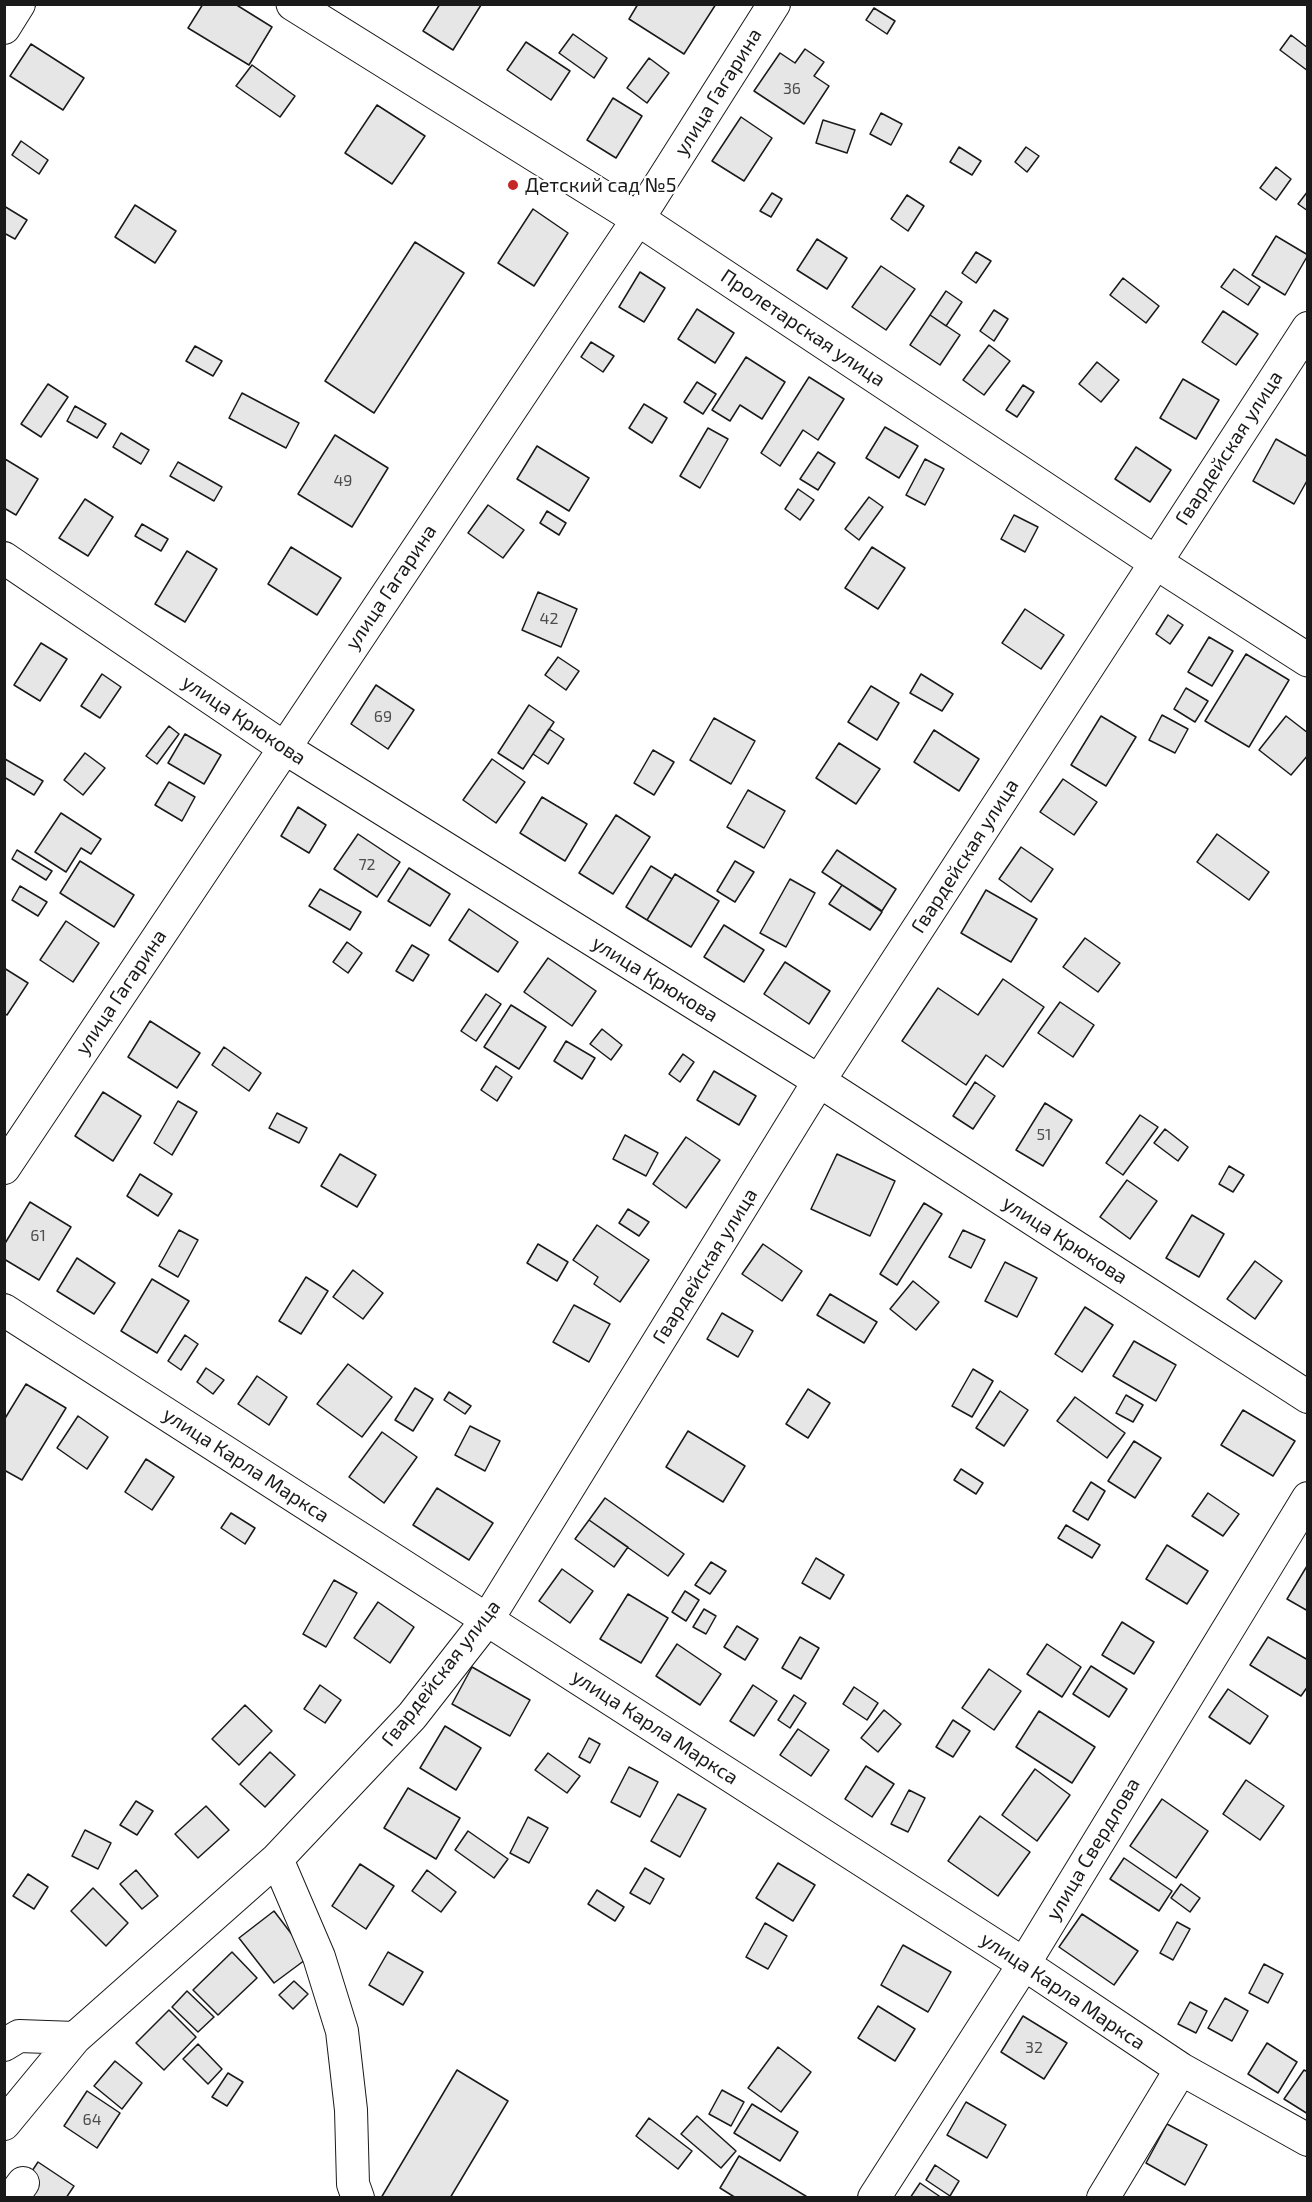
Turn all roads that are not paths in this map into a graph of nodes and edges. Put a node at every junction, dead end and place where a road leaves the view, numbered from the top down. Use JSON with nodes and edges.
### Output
{"nodes":[{"id":1,"x":19,"y":4,"type":"edge"},
{"id":2,"x":293,"y":4,"type":"edge"},
{"id":3,"x":774,"y":4,"type":"edge"},
{"id":4,"x":4,"y":28,"type":"edge"},
{"id":5,"x":638,"y":219,"type":"junction"},
{"id":6,"x":1308,"y":328,"type":"edge"},
{"id":7,"x":4,"y":558,"type":"edge"},
{"id":8,"x":1155,"y":562,"type":"junction"},
{"id":9,"x":1308,"y":660,"type":"edge"},
{"id":10,"x":283,"y":747,"type":"junction"},
{"id":11,"x":819,"y":1081,"type":"junction"},
{"id":12,"x":4,"y":1168,"type":"edge"},
{"id":13,"x":4,"y":1310,"type":"edge"},
{"id":14,"x":1308,"y":1397,"type":"edge"},
{"id":15,"x":1308,"y":1498,"type":"edge"},
{"id":16,"x":487,"y":1620,"type":"junction"},
{"id":17,"x":277,"y":1859,"type":"junction"},
{"id":18,"x":1024,"y":1964,"type":"junction"},
{"id":19,"x":75,"y":2038,"type":"junction"},
{"id":20,"x":4,"y":2045,"type":"edge"},
{"id":21,"x":1180,"y":2069,"type":"junction"},
{"id":22,"x":4,"y":2124,"type":"edge"},
{"id":23,"x":1308,"y":2140,"type":"edge"},
{"id":24,"x":350,"y":2193,"type":"edge"},
{"id":25,"x":874,"y":2198,"type":"edge"},
{"id":26,"x":1103,"y":2198,"type":"edge"}],
"edges":[{"from":1,"to":4,"type":"street"},
{"from":2,"to":5,"type":"main road","name":"Пролетарская улица"},
{"from":3,"to":5,"type":"street","name":"улица Гагарина"},
{"from":5,"to":8,"type":"main road","name":"Пролетарская улица"},
{"from":5,"to":10,"type":"street","name":"улица Гагарина"},
{"from":6,"to":8,"type":"street","name":"Гвардейская улица"},
{"from":7,"to":10,"type":"street","name":"улица Крюкова"},
{"from":8,"to":9,"type":"main road","name":"Пролетарская улица"},
{"from":8,"to":11,"type":"street","name":"Гвардейская улица"},
{"from":10,"to":11,"type":"street","name":"улица Крюкова"},
{"from":10,"to":12,"type":"street","name":"улица Гагарина"},
{"from":11,"to":14,"type":"street","name":"улица Крюкова"},
{"from":11,"to":16,"type":"street","name":"Гвардейская улица"},
{"from":13,"to":16,"type":"street","name":"улица Карла Маркса"},
{"from":15,"to":18,"type":"street","name":"улица Свердлова"},
{"from":16,"to":17,"type":"street","name":"Гвардейская улица"},
{"from":16,"to":18,"type":"street","name":"улица Карла Маркса"},
{"from":17,"to":19,"type":"street","name":"Гвардейская улица"},
{"from":17,"to":24,"type":"street"},
{"from":18,"to":21,"type":"street","name":"улица Карла Маркса"},
{"from":18,"to":25,"type":"street","name":"улица Свердлова"},
{"from":19,"to":20,"type":"street"},
{"from":19,"to":22,"type":"street","name":"Гвардейская улица"},
{"from":21,"to":23,"type":"street","name":"улица Карла Маркса"},
{"from":21,"to":26,"type":"street"}]}
